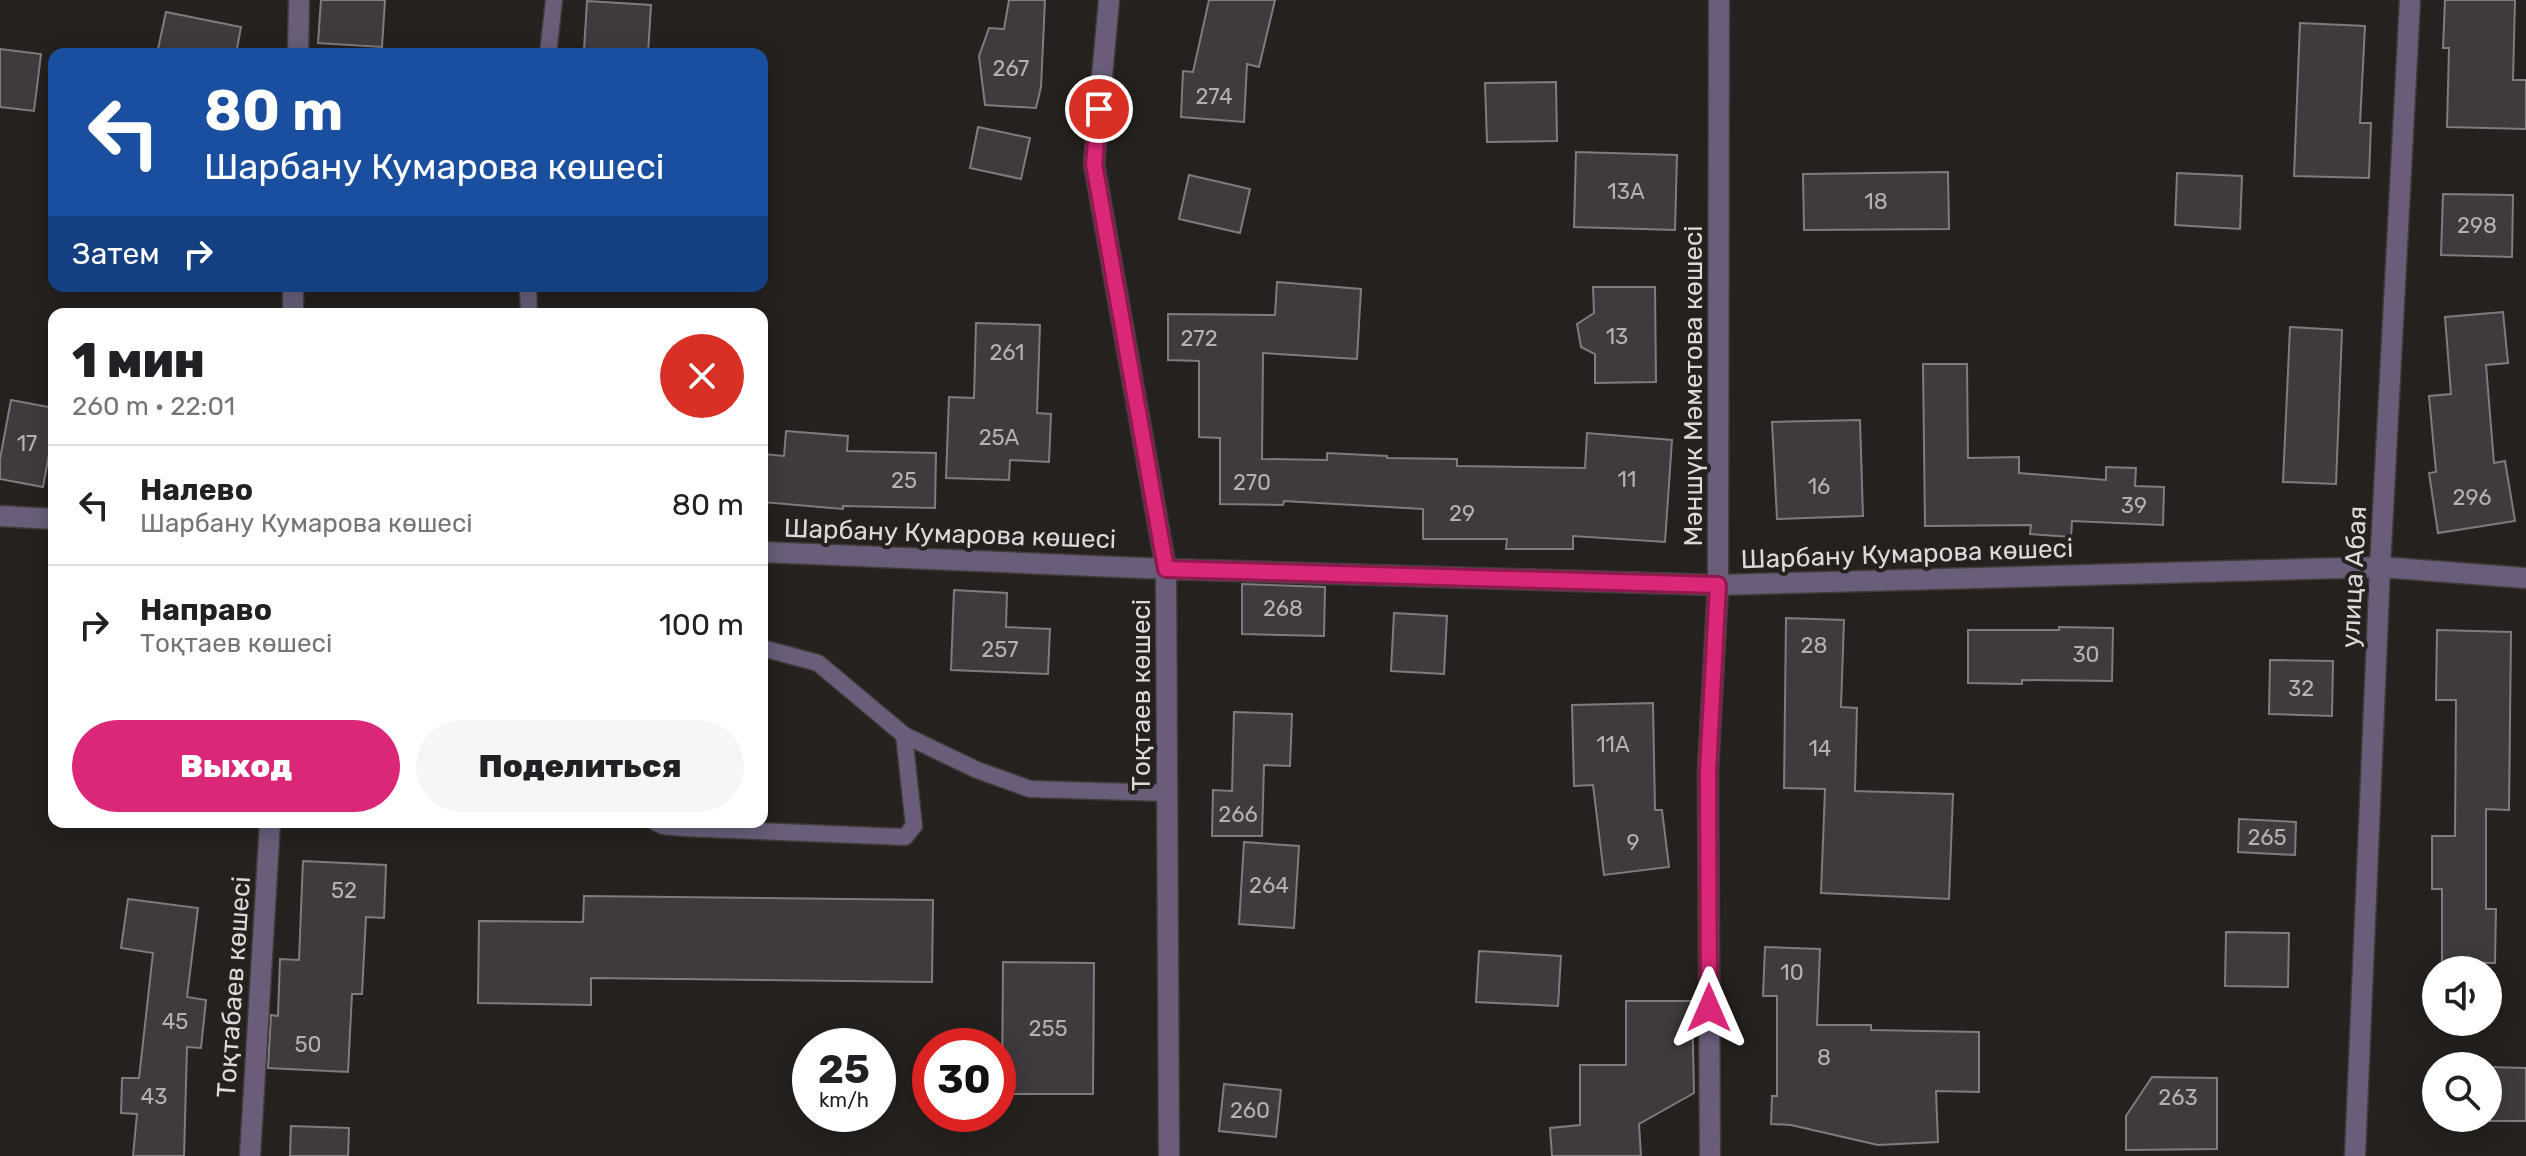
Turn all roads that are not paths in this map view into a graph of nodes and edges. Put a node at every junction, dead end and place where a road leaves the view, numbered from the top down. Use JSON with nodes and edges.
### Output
{"nodes":[{"id":1,"x":299,"y":0,"type":"edge"},
{"id":2,"x":554,"y":0,"type":"edge"},
{"id":3,"x":1109,"y":0,"type":"edge"},
{"id":4,"x":1719,"y":0,"type":"edge"},
{"id":5,"x":2410,"y":0,"type":"edge"},
{"id":6,"x":298,"y":48,"type":"edge"},
{"id":7,"x":549,"y":48,"type":"edge"},
{"id":8,"x":0,"y":516,"type":"edge"},
{"id":9,"x":48,"y":519,"type":"edge"},
{"id":10,"x":768,"y":552,"type":"edge"},
{"id":11,"x":2380,"y":567,"type":"junction"},
{"id":12,"x":1166,"y":569,"type":"junction"},
{"id":13,"x":2526,"y":578,"type":"edge"},
{"id":14,"x":1718,"y":585,"type":"junction"},
{"id":15,"x":768,"y":650,"type":"edge"},
{"id":16,"x":904,"y":735,"type":"junction"},
{"id":17,"x":1167,"y":793,"type":"junction"},
{"id":18,"x":270,"y":828,"type":"edge"},
{"id":19,"x":685,"y":828,"type":"edge"},
{"id":20,"x":250,"y":1156,"type":"edge"},
{"id":21,"x":1169,"y":1156,"type":"edge"},
{"id":22,"x":1710,"y":1156,"type":"edge"},
{"id":23,"x":2355,"y":1156,"type":"edge"}],
"edges":[{"from":1,"to":6,"type":"street"},
{"from":2,"to":7,"type":"lane"},
{"from":3,"to":12,"type":"street","name":"Тоқтаев көшесі"},
{"from":4,"to":14,"type":"street","name":"Мәншүк Мәметова көшесі"},
{"from":5,"to":11,"type":"street","name":"улица Абая"},
{"from":8,"to":9,"type":"street"},
{"from":10,"to":12,"type":"street","name":"Шарбану Кумарова көшесі"},
{"from":11,"to":13,"type":"street","name":"Шарбану Кумарова көшесі"},
{"from":11,"to":14,"type":"street","name":"Шарбану Кумарова көшесі"},
{"from":11,"to":23,"type":"street","name":"улица Абая"},
{"from":12,"to":14,"type":"street","name":"Шарбану Кумарова көшесі"},
{"from":12,"to":17,"type":"street","name":"Тоқтаев көшесі"},
{"from":14,"to":22,"type":"street","name":"Мәншүк Мәметова көшесі"},
{"from":15,"to":16,"type":"lane"},
{"from":16,"to":17,"type":"lane"},
{"from":16,"to":19,"type":"lane"},
{"from":17,"to":21,"type":"street","name":"Тоқтаев көшесі"},
{"from":18,"to":20,"type":"street","name":"Тоқтабаев көшесі"}]}
